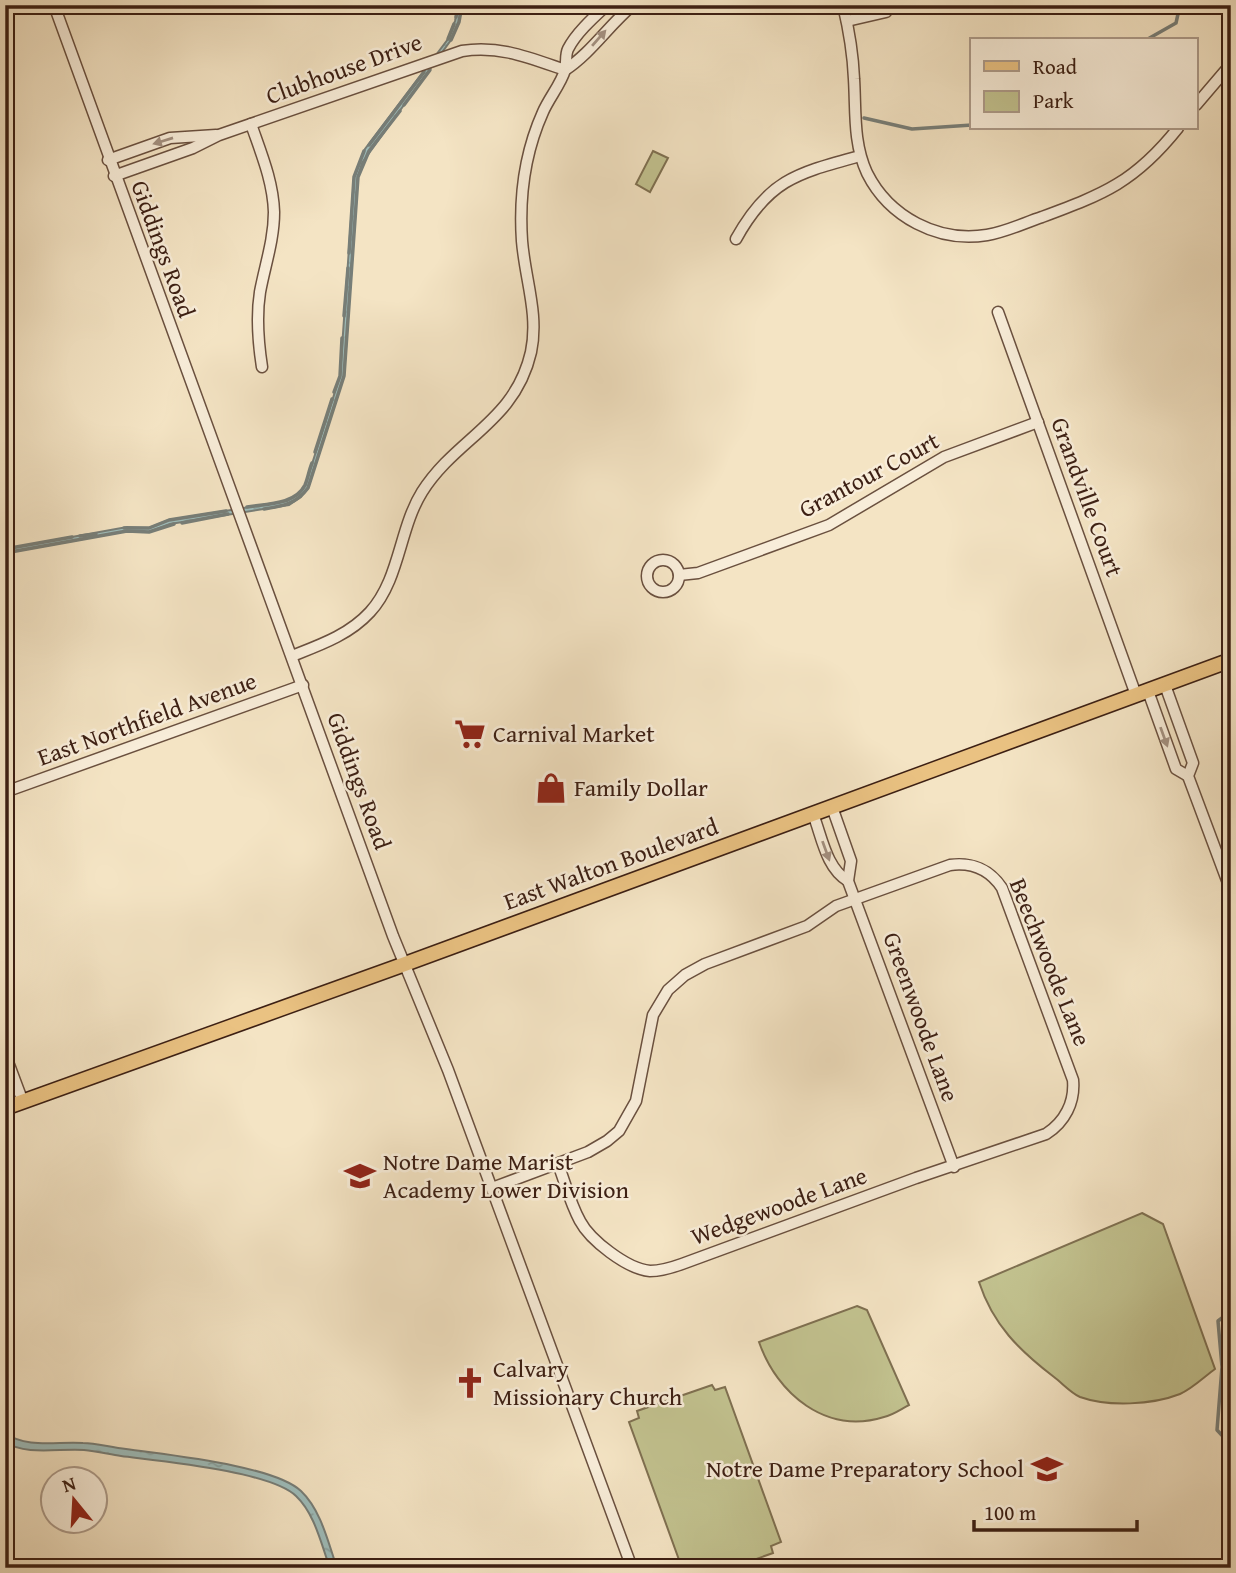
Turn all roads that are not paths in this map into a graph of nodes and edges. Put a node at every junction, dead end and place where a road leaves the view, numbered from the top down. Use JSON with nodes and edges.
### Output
{"nodes":[{"id":1,"x":54,"y":5,"type":"edge"},
{"id":2,"x":633,"y":5,"type":"edge"},
{"id":3,"x":843,"y":5,"type":"edge"},
{"id":4,"x":606,"y":6,"type":"edge"},
{"id":5,"x":886,"y":12,"type":"dead end"},
{"id":6,"x":617,"y":19,"type":"junction"},
{"id":7,"x":847,"y":21,"type":"junction"},
{"id":8,"x":1231,"y":64,"type":"edge"},
{"id":9,"x":565,"y":70,"type":"junction"},
{"id":10,"x":1198,"y":103,"type":"edge"},
{"id":11,"x":251,"y":124,"type":"junction"},
{"id":12,"x":1176,"y":130,"type":"edge"},
{"id":13,"x":219,"y":135,"type":"junction"},
{"id":14,"x":860,"y":156,"type":"junction"},
{"id":15,"x":108,"y":160,"type":"junction"},
{"id":16,"x":114,"y":176,"type":"junction"},
{"id":17,"x":736,"y":239,"type":"dead end"},
{"id":18,"x":998,"y":312,"type":"dead end"},
{"id":19,"x":262,"y":367,"type":"dead end"},
{"id":20,"x":1038,"y":422,"type":"junction"},
{"id":21,"x":679,"y":575,"type":"dead end"},
{"id":22,"x":292,"y":656,"type":"junction"},
{"id":23,"x":1231,"y":660,"type":"edge"},
{"id":24,"x":303,"y":685,"type":"junction"},
{"id":25,"x":1165,"y":685,"type":"junction"},
{"id":26,"x":1142,"y":693,"type":"junction"},
{"id":27,"x":1188,"y":776,"type":"junction"},
{"id":28,"x":5,"y":792,"type":"edge"},
{"id":29,"x":832,"y":807,"type":"junction"},
{"id":30,"x":813,"y":814,"type":"junction"},
{"id":31,"x":848,"y":881,"type":"junction"},
{"id":32,"x":1231,"y":891,"type":"edge"},
{"id":33,"x":855,"y":899,"type":"junction"},
{"id":34,"x":405,"y":964,"type":"junction"},
{"id":35,"x":5,"y":1054,"type":"edge"},
{"id":36,"x":23,"y":1102,"type":"junction"},
{"id":37,"x":5,"y":1108,"type":"edge"},
{"id":38,"x":1060,"y":1122,"type":"joint"},
{"id":39,"x":558,"y":1164,"type":"junction"},
{"id":40,"x":954,"y":1167,"type":"junction"},
{"id":41,"x":492,"y":1188,"type":"junction"},
{"id":42,"x":632,"y":1568,"type":"edge"}],
"edges":[{"from":1,"to":15,"type":"street","name":"Giddings Road"},
{"from":2,"to":6,"type":"street"},
{"from":3,"to":7,"type":"street"},
{"from":4,"to":6,"type":"street"},
{"from":4,"to":9,"type":"street"},
{"from":5,"to":7,"type":"street"},
{"from":9,"to":6,"type":"street","one_way":true},
{"from":7,"to":14,"type":"street"},
{"from":8,"to":10,"type":"street"},
{"from":9,"to":11,"type":"street","name":"Clubhouse Drive"},
{"from":9,"to":22,"type":"street"},
{"from":11,"to":13,"type":"street","name":"Clubhouse Drive"},
{"from":11,"to":19,"type":"street"},
{"from":12,"to":14,"type":"street"},
{"from":13,"to":15,"type":"street","name":"Clubhouse Drive","one_way":true},
{"from":13,"to":16,"type":"street","name":"Clubhouse Drive"},
{"from":14,"to":17,"type":"street"},
{"from":15,"to":16,"type":"street","name":"Giddings Road"},
{"from":16,"to":22,"type":"street","name":"Giddings Road"},
{"from":18,"to":20,"type":"street","name":"Grandville Court"},
{"from":20,"to":21,"type":"street","name":"Grantour Court"},
{"from":20,"to":26,"type":"street","name":"Grandville Court"},
{"from":22,"to":24,"type":"street","name":"Giddings Road"},
{"from":23,"to":25,"type":"main road","name":"East Walton Boulevard"},
{"from":24,"to":28,"type":"street","name":"East Northfield Avenue"},
{"from":24,"to":34,"type":"street","name":"Giddings Road"},
{"from":25,"to":26,"type":"main road","name":"East Walton Boulevard"},
{"from":25,"to":27,"type":"street"},
{"from":26,"to":27,"type":"street","name":"Grandville Court","one_way":true},
{"from":26,"to":29,"type":"main road","name":"East Walton Boulevard"},
{"from":27,"to":32,"type":"street"},
{"from":29,"to":30,"type":"main road","name":"East Walton Boulevard"},
{"from":29,"to":31,"type":"street","name":"Greenwoode Lane"},
{"from":30,"to":31,"type":"street","name":"Greenwoode Lane","one_way":true},
{"from":30,"to":34,"type":"main road","name":"East Walton Boulevard"},
{"from":31,"to":33,"type":"street","name":"Greenwoode Lane"},
{"from":33,"to":38,"type":"street","name":"Beechwoode Lane"},
{"from":33,"to":39,"type":"street","name":"Beechwoode Lane"},
{"from":33,"to":40,"type":"street","name":"Greenwoode Lane"},
{"from":34,"to":36,"type":"main road","name":"East Walton Boulevard"},
{"from":34,"to":41,"type":"street","name":"Giddings Road"},
{"from":35,"to":36,"type":"street"},
{"from":36,"to":37,"type":"main road","name":"East Walton Boulevard"},
{"from":38,"to":40,"type":"street","name":"Wedgewoode Lane"},
{"from":39,"to":40,"type":"street","name":"Wedgewoode Lane"},
{"from":39,"to":41,"type":"street","name":"Beechwoode Lane"},
{"from":41,"to":42,"type":"street","name":"Giddings Road"}]}
